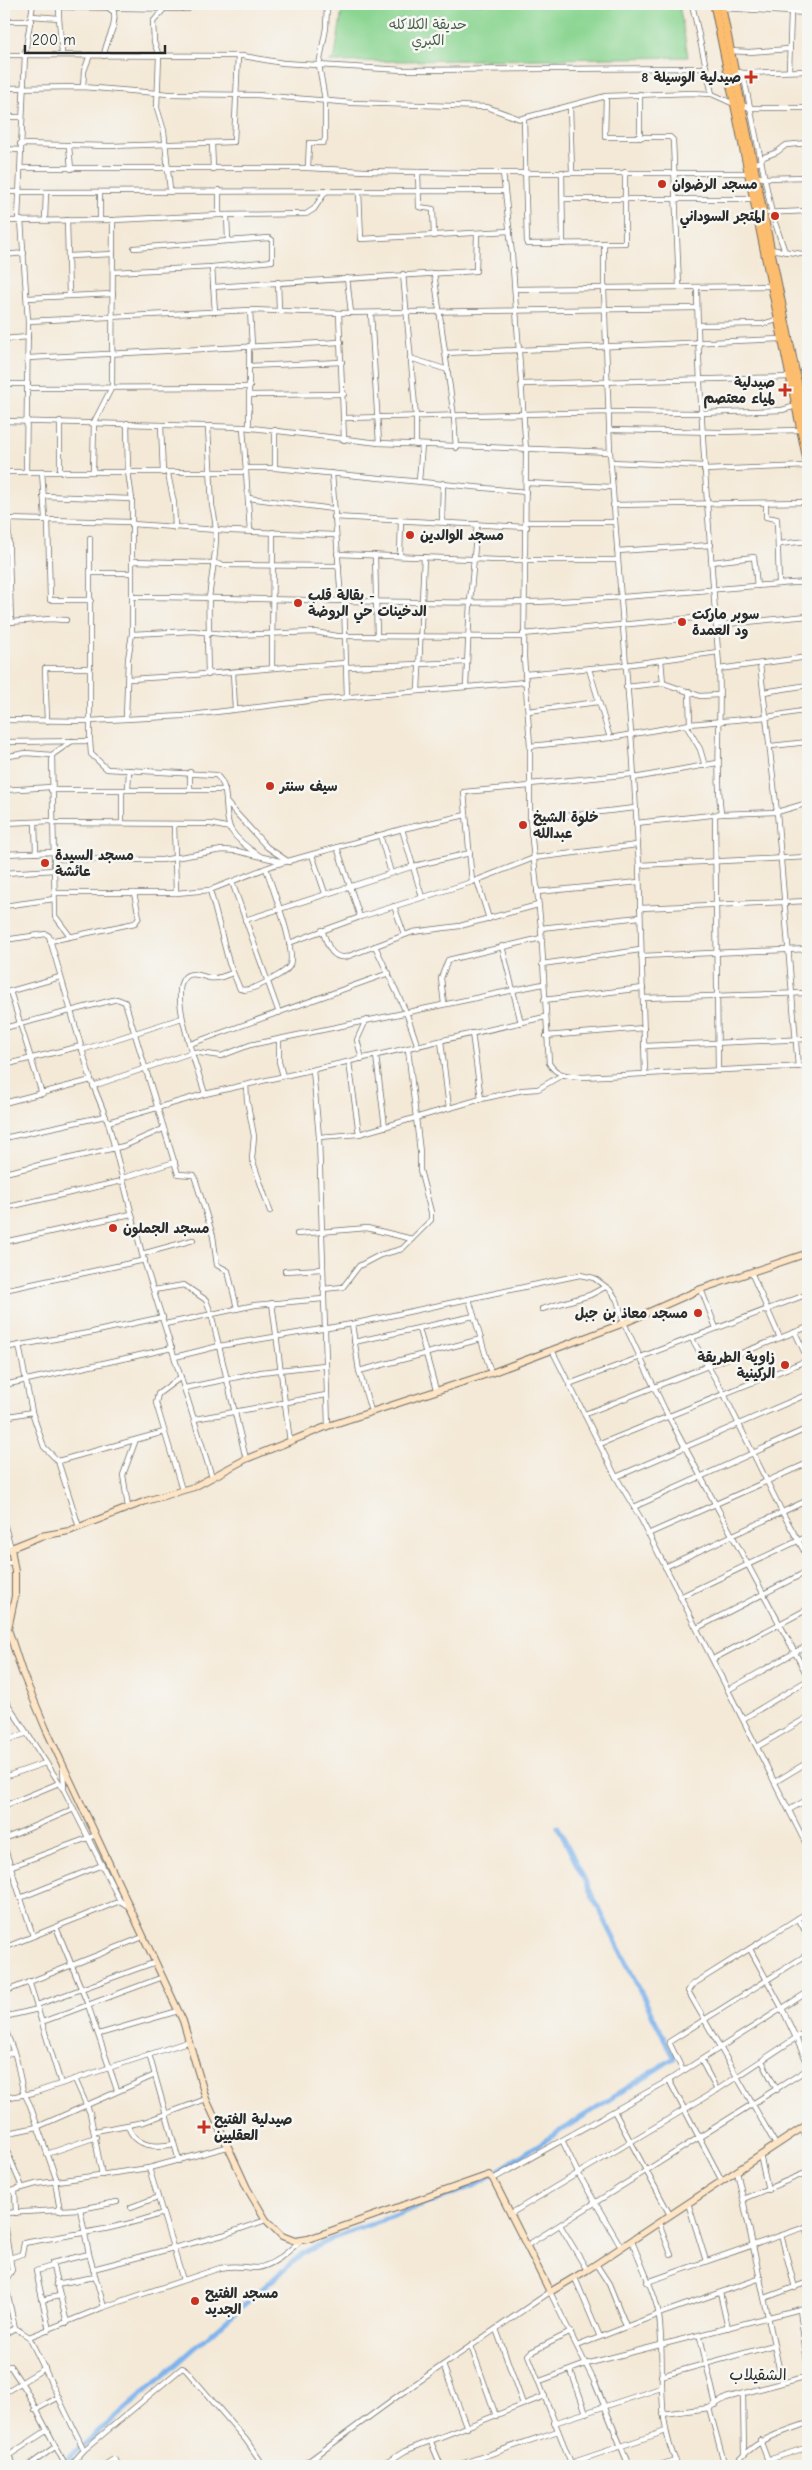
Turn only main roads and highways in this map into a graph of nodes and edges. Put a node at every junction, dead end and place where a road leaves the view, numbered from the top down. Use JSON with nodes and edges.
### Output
{"nodes":[{"id":1,"x":714,"y":4,"type":"edge"},
{"id":2,"x":721,"y":6,"type":"edge"},
{"id":3,"x":737,"y":104,"type":"junction"},
{"id":4,"x":751,"y":174,"type":"junction"},
{"id":5,"x":766,"y":249,"type":"junction"},
{"id":6,"x":781,"y":319,"type":"junction"},
{"id":7,"x":802,"y":405,"type":"edge"},
{"id":8,"x":808,"y":434,"type":"edge"},
{"id":9,"x":808,"y":466,"type":"edge"}],
"edges":[{"from":1,"to":3,"type":"main road"},
{"from":2,"to":3,"type":"main road"},
{"from":3,"to":4,"type":"main road"},
{"from":3,"to":4,"type":"main road"},
{"from":4,"to":5,"type":"main road"},
{"from":4,"to":5,"type":"main road"},
{"from":5,"to":6,"type":"main road"},
{"from":5,"to":6,"type":"main road"},
{"from":6,"to":7,"type":"main road"},
{"from":6,"to":7,"type":"main road"},
{"from":7,"to":8,"type":"main road"},
{"from":7,"to":9,"type":"main road"}]}
